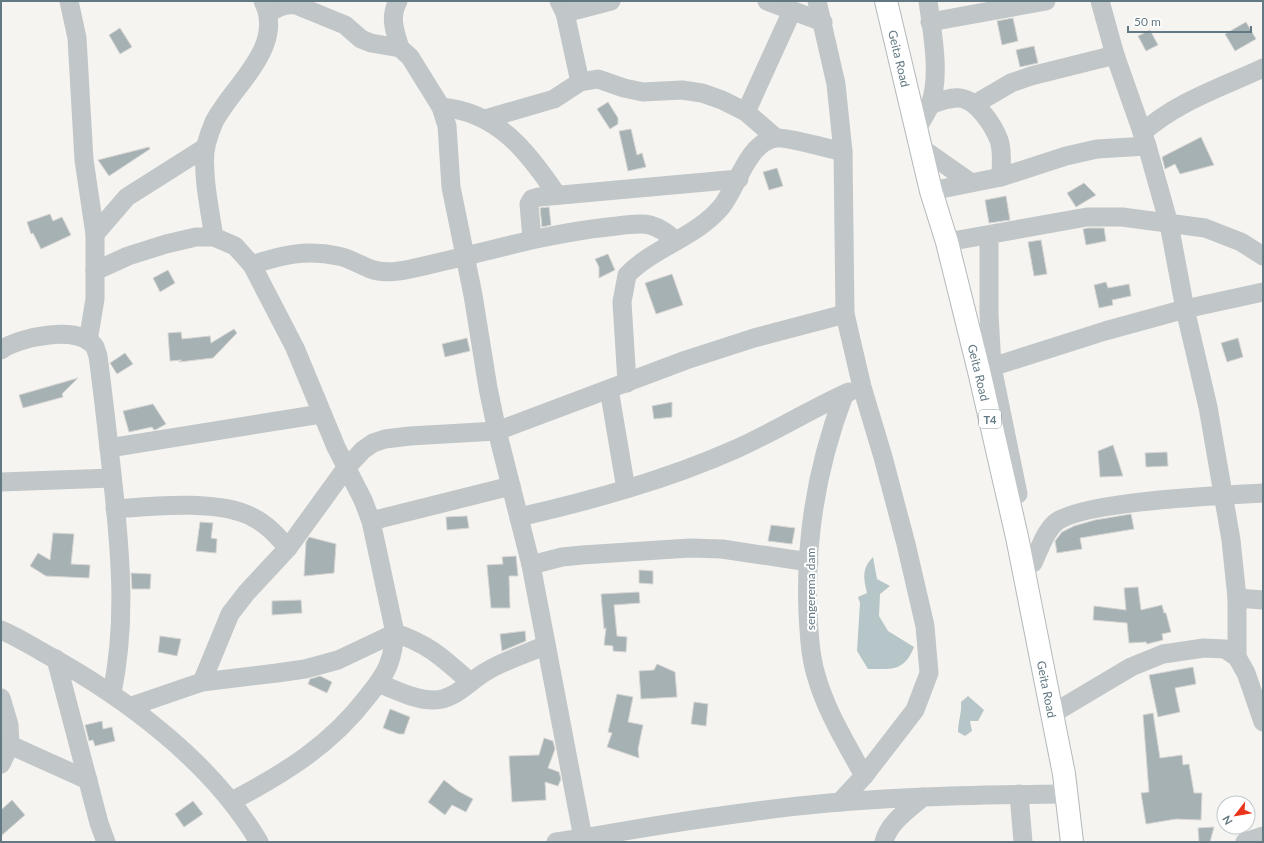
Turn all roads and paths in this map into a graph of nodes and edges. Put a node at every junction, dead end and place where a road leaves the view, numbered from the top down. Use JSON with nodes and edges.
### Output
{"nodes":[{"id":1,"x":69,"y":1,"type":"edge"},
{"id":2,"x":398,"y":1,"type":"edge"},
{"id":3,"x":611,"y":1,"type":"edge"},
{"id":4,"x":767,"y":1,"type":"edge"},
{"id":5,"x":817,"y":1,"type":"edge"},
{"id":6,"x":886,"y":1,"type":"edge"},
{"id":7,"x":928,"y":1,"type":"edge"},
{"id":8,"x":1046,"y":1,"type":"edge"},
{"id":9,"x":1100,"y":1,"type":"edge"},
{"id":10,"x":266,"y":7,"type":"edge"},
{"id":11,"x":562,"y":7,"type":"edge"},
{"id":12,"x":792,"y":11,"type":"junction"},
{"id":13,"x":823,"y":22,"type":"junction"},
{"id":14,"x":930,"y":22,"type":"junction"},
{"id":15,"x":400,"y":48,"type":"junction"},
{"id":16,"x":1114,"y":55,"type":"junction"},
{"id":17,"x":1263,"y":68,"type":"edge"},
{"id":18,"x":580,"y":82,"type":"junction"},
{"id":19,"x":930,"y":104,"type":"junction"},
{"id":20,"x":975,"y":104,"type":"junction"},
{"id":21,"x":441,"y":107,"type":"junction"},
{"id":22,"x":746,"y":112,"type":"junction"},
{"id":23,"x":485,"y":119,"type":"junction"},
{"id":24,"x":776,"y":138,"type":"junction"},
{"id":25,"x":918,"y":138,"type":"junction"},
{"id":26,"x":1144,"y":140,"type":"junction"},
{"id":27,"x":206,"y":147,"type":"junction"},
{"id":28,"x":843,"y":152,"type":"junction"},
{"id":29,"x":1001,"y":177,"type":"junction"},
{"id":30,"x":739,"y":179,"type":"junction"},
{"id":31,"x":970,"y":182,"type":"junction"},
{"id":32,"x":931,"y":191,"type":"junction"},
{"id":33,"x":558,"y":195,"type":"junction"},
{"id":34,"x":1169,"y":224,"type":"junction"},
{"id":35,"x":95,"y":234,"type":"junction"},
{"id":36,"x":989,"y":235,"type":"junction"},
{"id":37,"x":214,"y":237,"type":"junction"},
{"id":38,"x":532,"y":239,"type":"junction"},
{"id":39,"x":676,"y":241,"type":"junction"},
{"id":40,"x":947,"y":242,"type":"junction"},
{"id":41,"x":465,"y":255,"type":"junction"},
{"id":42,"x":1263,"y":256,"type":"edge"},
{"id":43,"x":252,"y":265,"type":"junction"},
{"id":44,"x":95,"y":271,"type":"junction"},
{"id":45,"x":1263,"y":292,"type":"edge"},
{"id":46,"x":1185,"y":309,"type":"junction"},
{"id":47,"x":845,"y":314,"type":"junction"},
{"id":48,"x":88,"y":341,"type":"junction"},
{"id":49,"x":4,"y":345,"type":"edge"},
{"id":50,"x":985,"y":369,"type":"junction"},
{"id":51,"x":627,"y":383,"type":"junction"},
{"id":52,"x":862,"y":387,"type":"junction"},
{"id":53,"x":609,"y":389,"type":"junction"},
{"id":54,"x":844,"y":395,"type":"junction"},
{"id":55,"x":321,"y":414,"type":"junction"},
{"id":56,"x":497,"y":431,"type":"junction"},
{"id":57,"x":109,"y":448,"type":"junction"},
{"id":58,"x":346,"y":468,"type":"junction"},
{"id":59,"x":112,"y":478,"type":"junction"},
{"id":60,"x":1,"y":482,"type":"edge"},
{"id":61,"x":511,"y":486,"type":"junction"},
{"id":62,"x":626,"y":489,"type":"junction"},
{"id":63,"x":1263,"y":493,"type":"edge"},
{"id":64,"x":1222,"y":495,"type":"junction"},
{"id":65,"x":115,"y":509,"type":"junction"},
{"id":66,"x":519,"y":517,"type":"junction"},
{"id":67,"x":371,"y":521,"type":"junction"},
{"id":68,"x":288,"y":548,"type":"junction"},
{"id":69,"x":808,"y":562,"type":"junction"},
{"id":70,"x":1033,"y":563,"type":"junction"},
{"id":71,"x":531,"y":565,"type":"junction"},
{"id":72,"x":1237,"y":598,"type":"junction"},
{"id":73,"x":1263,"y":600,"type":"edge"},
{"id":74,"x":1,"y":630,"type":"edge"},
{"id":75,"x":395,"y":633,"type":"junction"},
{"id":76,"x":546,"y":645,"type":"junction"},
{"id":77,"x":528,"y":653,"type":"junction"},
{"id":78,"x":1237,"y":657,"type":"junction"},
{"id":79,"x":56,"y":659,"type":"junction"},
{"id":80,"x":550,"y":665,"type":"junction"},
{"id":81,"x":202,"y":682,"type":"junction"},
{"id":82,"x":470,"y":682,"type":"junction"},
{"id":83,"x":378,"y":683,"type":"junction"},
{"id":84,"x":112,"y":693,"type":"junction"},
{"id":85,"x":1,"y":698,"type":"edge"},
{"id":86,"x":132,"y":706,"type":"junction"},
{"id":87,"x":1057,"y":712,"type":"junction"},
{"id":88,"x":1263,"y":722,"type":"edge"},
{"id":89,"x":10,"y":745,"type":"junction"},
{"id":90,"x":1,"y":764,"type":"edge"},
{"id":91,"x":864,"y":776,"type":"junction"},
{"id":92,"x":88,"y":780,"type":"junction"},
{"id":93,"x":1019,"y":794,"type":"junction"},
{"id":94,"x":1066,"y":794,"type":"junction"},
{"id":95,"x":923,"y":797,"type":"junction"},
{"id":96,"x":232,"y":801,"type":"junction"},
{"id":97,"x":840,"y":802,"type":"junction"},
{"id":98,"x":1263,"y":836,"type":"edge"},
{"id":99,"x":578,"y":840,"type":"edge"},
{"id":100,"x":106,"y":842,"type":"edge"},
{"id":101,"x":259,"y":842,"type":"edge"},
{"id":102,"x":556,"y":842,"type":"edge"},
{"id":103,"x":884,"y":842,"type":"edge"},
{"id":104,"x":1023,"y":842,"type":"edge"},
{"id":105,"x":1072,"y":842,"type":"edge"},
{"id":106,"x":1245,"y":842,"type":"edge"}],
"edges":[{"from":1,"to":35,"type":"street"},
{"from":2,"to":15,"type":"street"},
{"from":3,"to":11,"type":"street"},
{"from":4,"to":12,"type":"street"},
{"from":5,"to":13,"type":"street"},
{"from":6,"to":25,"type":"highway","name":"Geita Road","number":"T4"},
{"from":7,"to":14,"type":"street"},
{"from":8,"to":14,"type":"street"},
{"from":9,"to":16,"type":"street"},
{"from":10,"to":15,"type":"street"},
{"from":10,"to":27,"type":"street"},
{"from":11,"to":18,"type":"street"},
{"from":12,"to":13,"type":"street"},
{"from":12,"to":22,"type":"street"},
{"from":13,"to":28,"type":"street"},
{"from":14,"to":19,"type":"street"},
{"from":15,"to":21,"type":"street"},
{"from":16,"to":20,"type":"street"},
{"from":16,"to":26,"type":"street"},
{"from":17,"to":26,"type":"street"},
{"from":18,"to":22,"type":"street"},
{"from":18,"to":23,"type":"street"},
{"from":19,"to":20,"type":"street"},
{"from":19,"to":25,"type":"street"},
{"from":20,"to":29,"type":"street"},
{"from":21,"to":23,"type":"street"},
{"from":21,"to":41,"type":"street"},
{"from":22,"to":24,"type":"street"},
{"from":23,"to":33,"type":"street"},
{"from":24,"to":28,"type":"street"},
{"from":24,"to":30,"type":"street"},
{"from":25,"to":31,"type":"street"},
{"from":25,"to":32,"type":"highway","name":"Geita Road","number":"T4"},
{"from":26,"to":29,"type":"street"},
{"from":26,"to":34,"type":"street"},
{"from":27,"to":35,"type":"street"},
{"from":27,"to":37,"type":"street"},
{"from":28,"to":47,"type":"street"},
{"from":29,"to":31,"type":"street"},
{"from":30,"to":33,"type":"street"},
{"from":30,"to":39,"type":"street"},
{"from":31,"to":32,"type":"street"},
{"from":32,"to":40,"type":"highway","name":"Geita Road","number":"T4"},
{"from":33,"to":38,"type":"street"},
{"from":34,"to":36,"type":"street"},
{"from":34,"to":42,"type":"street"},
{"from":34,"to":46,"type":"street"},
{"from":35,"to":44,"type":"street"},
{"from":36,"to":40,"type":"street"},
{"from":36,"to":50,"type":"street"},
{"from":37,"to":43,"type":"street"},
{"from":37,"to":44,"type":"street"},
{"from":38,"to":39,"type":"street"},
{"from":38,"to":41,"type":"street"},
{"from":39,"to":51,"type":"street"},
{"from":40,"to":50,"type":"highway","name":"Geita Road","number":"T4"},
{"from":41,"to":43,"type":"street"},
{"from":41,"to":56,"type":"street"},
{"from":43,"to":55,"type":"street"},
{"from":44,"to":48,"type":"street"},
{"from":45,"to":46,"type":"street"},
{"from":46,"to":50,"type":"street"},
{"from":46,"to":64,"type":"street"},
{"from":47,"to":51,"type":"street"},
{"from":47,"to":52,"type":"street"},
{"from":48,"to":49,"type":"street"},
{"from":48,"to":57,"type":"street"},
{"from":50,"to":70,"type":"street"},
{"from":50,"to":87,"type":"highway","name":"Geita Road","number":"T4"},
{"from":51,"to":53,"type":"street"},
{"from":52,"to":54,"type":"street"},
{"from":52,"to":91,"type":"street"},
{"from":53,"to":56,"type":"street"},
{"from":53,"to":62,"type":"street"},
{"from":54,"to":62,"type":"street"},
{"from":54,"to":69,"type":"street","name":"sengerema dam"},
{"from":55,"to":57,"type":"street"},
{"from":55,"to":58,"type":"street"},
{"from":56,"to":58,"type":"street"},
{"from":56,"to":61,"type":"street"},
{"from":57,"to":59,"type":"street"},
{"from":58,"to":67,"type":"street"},
{"from":58,"to":68,"type":"street"},
{"from":59,"to":60,"type":"street"},
{"from":59,"to":65,"type":"street"},
{"from":61,"to":66,"type":"street"},
{"from":61,"to":67,"type":"street"},
{"from":62,"to":66,"type":"street"},
{"from":63,"to":64,"type":"street"},
{"from":64,"to":70,"type":"street"},
{"from":64,"to":72,"type":"street"},
{"from":65,"to":68,"type":"street"},
{"from":65,"to":84,"type":"street"},
{"from":66,"to":71,"type":"street"},
{"from":67,"to":75,"type":"street"},
{"from":68,"to":81,"type":"street"},
{"from":69,"to":71,"type":"street"},
{"from":69,"to":91,"type":"street","name":"sengerema dam"},
{"from":70,"to":87,"type":"street"},
{"from":71,"to":76,"type":"street"},
{"from":72,"to":73,"type":"street"},
{"from":72,"to":78,"type":"street"},
{"from":74,"to":79,"type":"street"},
{"from":75,"to":81,"type":"street"},
{"from":75,"to":82,"type":"street"},
{"from":75,"to":83,"type":"street"},
{"from":76,"to":77,"type":"street"},
{"from":76,"to":80,"type":"street"},
{"from":77,"to":80,"type":"street"},
{"from":77,"to":82,"type":"street"},
{"from":78,"to":87,"type":"street"},
{"from":78,"to":88,"type":"street"},
{"from":79,"to":84,"type":"street"},
{"from":79,"to":92,"type":"street"},
{"from":80,"to":99,"type":"street"},
{"from":81,"to":86,"type":"street"},
{"from":82,"to":83,"type":"street"},
{"from":83,"to":96,"type":"street"},
{"from":84,"to":86,"type":"street"},
{"from":85,"to":89,"type":"street"},
{"from":86,"to":96,"type":"street"},
{"from":87,"to":94,"type":"highway","name":"Geita Road","number":"T4"},
{"from":89,"to":90,"type":"street"},
{"from":89,"to":92,"type":"street"},
{"from":91,"to":97,"type":"street"},
{"from":92,"to":100,"type":"street"},
{"from":93,"to":94,"type":"street"},
{"from":93,"to":95,"type":"street"},
{"from":93,"to":104,"type":"street"},
{"from":94,"to":105,"type":"highway","name":"Geita Road","number":"T4"},
{"from":95,"to":97,"type":"street"},
{"from":95,"to":103,"type":"street"},
{"from":96,"to":101,"type":"street"},
{"from":97,"to":99,"type":"street"},
{"from":98,"to":106,"type":"street"},
{"from":99,"to":102,"type":"street"}]}
